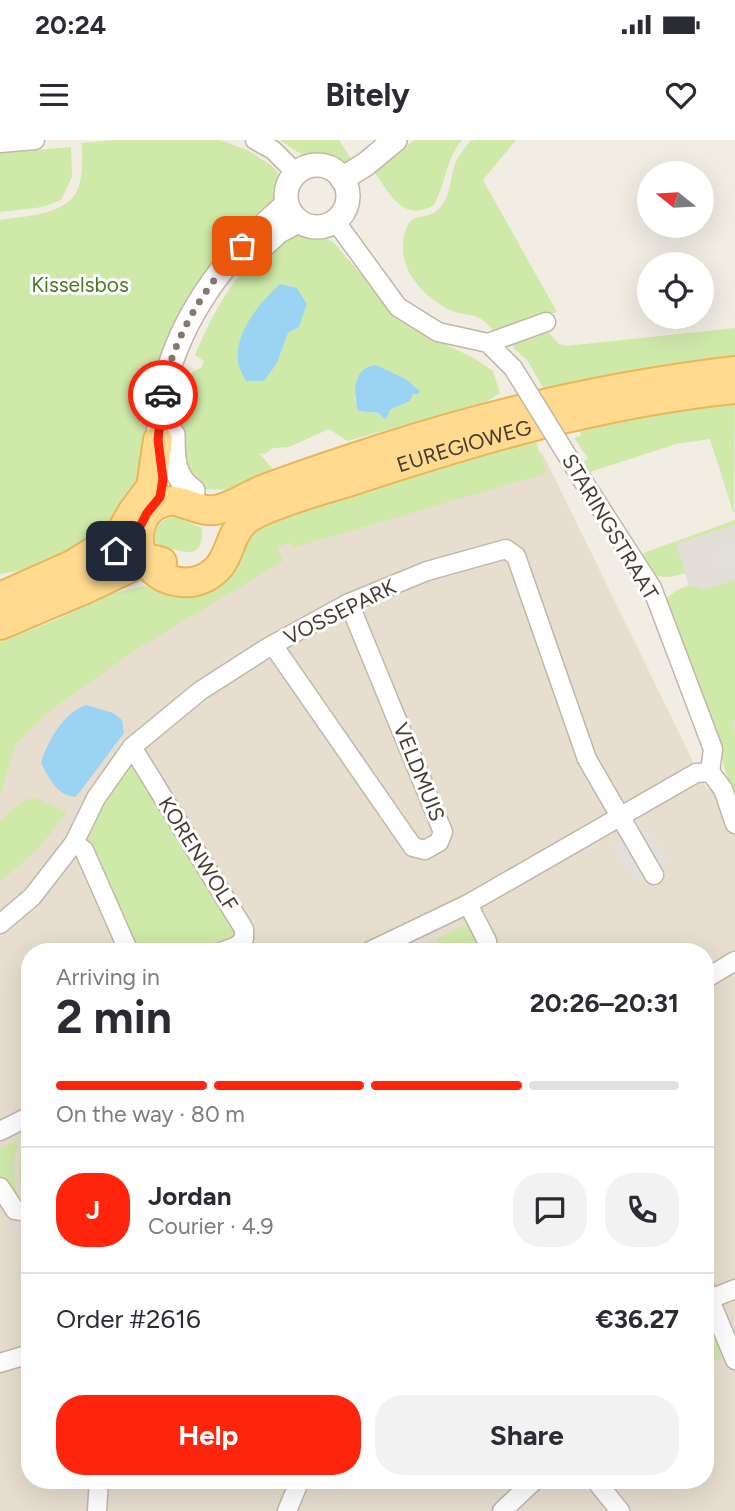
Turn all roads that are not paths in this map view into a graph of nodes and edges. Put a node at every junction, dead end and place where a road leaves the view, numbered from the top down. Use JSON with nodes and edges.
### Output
{"nodes":[{"id":1,"x":35,"y":140,"type":"edge"},
{"id":2,"x":255,"y":140,"type":"edge"},
{"id":3,"x":395,"y":140,"type":"edge"},
{"id":4,"x":0,"y":143,"type":"edge"},
{"id":5,"x":296,"y":173,"type":"junction"},
{"id":6,"x":342,"y":179,"type":"junction"},
{"id":7,"x":292,"y":212,"type":"junction"},
{"id":8,"x":336,"y":222,"type":"junction"},
{"id":9,"x":547,"y":322,"type":"dead end"},
{"id":10,"x":488,"y":343,"type":"junction"},
{"id":11,"x":735,"y":371,"type":"edge"},
{"id":12,"x":735,"y":389,"type":"edge"},
{"id":13,"x":158,"y":440,"type":"junction"},
{"id":14,"x":203,"y":500,"type":"junction"},
{"id":15,"x":147,"y":517,"type":"junction"},
{"id":16,"x":151,"y":567,"type":"junction"},
{"id":17,"x":80,"y":577,"type":"junction"},
{"id":18,"x":0,"y":597,"type":"edge"},
{"id":19,"x":349,"y":603,"type":"junction"},
{"id":20,"x":0,"y":625,"type":"edge"},
{"id":21,"x":273,"y":645,"type":"junction"},
{"id":22,"x":132,"y":747,"type":"junction"},
{"id":23,"x":710,"y":772,"type":"junction"},
{"id":24,"x":620,"y":817,"type":"junction"},
{"id":25,"x":735,"y":824,"type":"edge"},
{"id":26,"x":74,"y":843,"type":"junction"},
{"id":27,"x":654,"y":875,"type":"dead end"},
{"id":28,"x":468,"y":904,"type":"junction"},
{"id":29,"x":0,"y":924,"type":"edge"},
{"id":30,"x":125,"y":943,"type":"edge"},
{"id":31,"x":240,"y":943,"type":"edge"},
{"id":32,"x":387,"y":943,"type":"edge"},
{"id":33,"x":487,"y":943,"type":"edge"},
{"id":34,"x":735,"y":961,"type":"edge"},
{"id":35,"x":714,"y":974,"type":"edge"},
{"id":36,"x":21,"y":1120,"type":"edge"},
{"id":37,"x":0,"y":1131,"type":"edge"},
{"id":38,"x":0,"y":1186,"type":"edge"},
{"id":39,"x":21,"y":1213,"type":"edge"},
{"id":40,"x":735,"y":1289,"type":"edge"},
{"id":41,"x":714,"y":1294,"type":"edge"},
{"id":42,"x":714,"y":1312,"type":"edge"},
{"id":43,"x":21,"y":1357,"type":"edge"},
{"id":44,"x":735,"y":1360,"type":"edge"},
{"id":45,"x":0,"y":1363,"type":"edge"},
{"id":46,"x":98,"y":1489,"type":"edge"},
{"id":47,"x":296,"y":1489,"type":"edge"},
{"id":48,"x":525,"y":1489,"type":"edge"},
{"id":49,"x":603,"y":1489,"type":"edge"},
{"id":50,"x":97,"y":1511,"type":"edge"},
{"id":51,"x":287,"y":1511,"type":"edge"},
{"id":52,"x":502,"y":1511,"type":"edge"},
{"id":53,"x":621,"y":1511,"type":"edge"}],
"edges":[{"from":1,"to":4,"type":"street"},
{"from":2,"to":5,"type":"street"},
{"from":3,"to":6,"type":"street"},
{"from":5,"to":6,"type":"street"},
{"from":5,"to":7,"type":"street"},
{"from":6,"to":8,"type":"street"},
{"from":7,"to":8,"type":"street"},
{"from":7,"to":13,"type":"street"},
{"from":7,"to":14,"type":"street"},
{"from":8,"to":10,"type":"street"},
{"from":9,"to":10,"type":"street"},
{"from":10,"to":23,"type":"street","name":"STARINGSTRAAT","bridge":true},
{"from":11,"to":14,"type":"main road","name":"EUREGIOWEG"},
{"from":12,"to":16,"type":"main road","name":"EUREGIOWEG"},
{"from":13,"to":15,"type":"street"},
{"from":13,"to":17,"type":"main road"},
{"from":14,"to":15,"type":"main road"},
{"from":14,"to":16,"type":"main road"},
{"from":15,"to":16,"type":"main road"},
{"from":15,"to":17,"type":"main road"},
{"from":16,"to":17,"type":"main road"},
{"from":17,"to":18,"type":"main road"},
{"from":17,"to":20,"type":"main road"},
{"from":19,"to":21,"type":"street","name":"VOSSEPARK"},
{"from":19,"to":21,"type":"street","name":"VELDMUIS"},
{"from":19,"to":24,"type":"street","name":"VOSSEPARK"},
{"from":21,"to":22,"type":"street","name":"VOSSEPARK"},
{"from":22,"to":26,"type":"street","name":"VOSSEPARK"},
{"from":22,"to":31,"type":"street","name":"KORENWOLF"},
{"from":23,"to":24,"type":"street"},
{"from":23,"to":25,"type":"street","name":"STARINGSTRAAT"},
{"from":24,"to":27,"type":"street"},
{"from":24,"to":28,"type":"street"},
{"from":26,"to":29,"type":"street","name":"VOSSEPARK"},
{"from":26,"to":30,"type":"street"},
{"from":28,"to":32,"type":"street"},
{"from":28,"to":33,"type":"street"},
{"from":34,"to":35,"type":"street"},
{"from":36,"to":37,"type":"street"},
{"from":38,"to":39,"type":"street"},
{"from":40,"to":41,"type":"street"},
{"from":42,"to":44,"type":"street"},
{"from":43,"to":45,"type":"street"},
{"from":46,"to":50,"type":"street"},
{"from":47,"to":51,"type":"street"},
{"from":48,"to":52,"type":"street"},
{"from":49,"to":53,"type":"street"}]}
